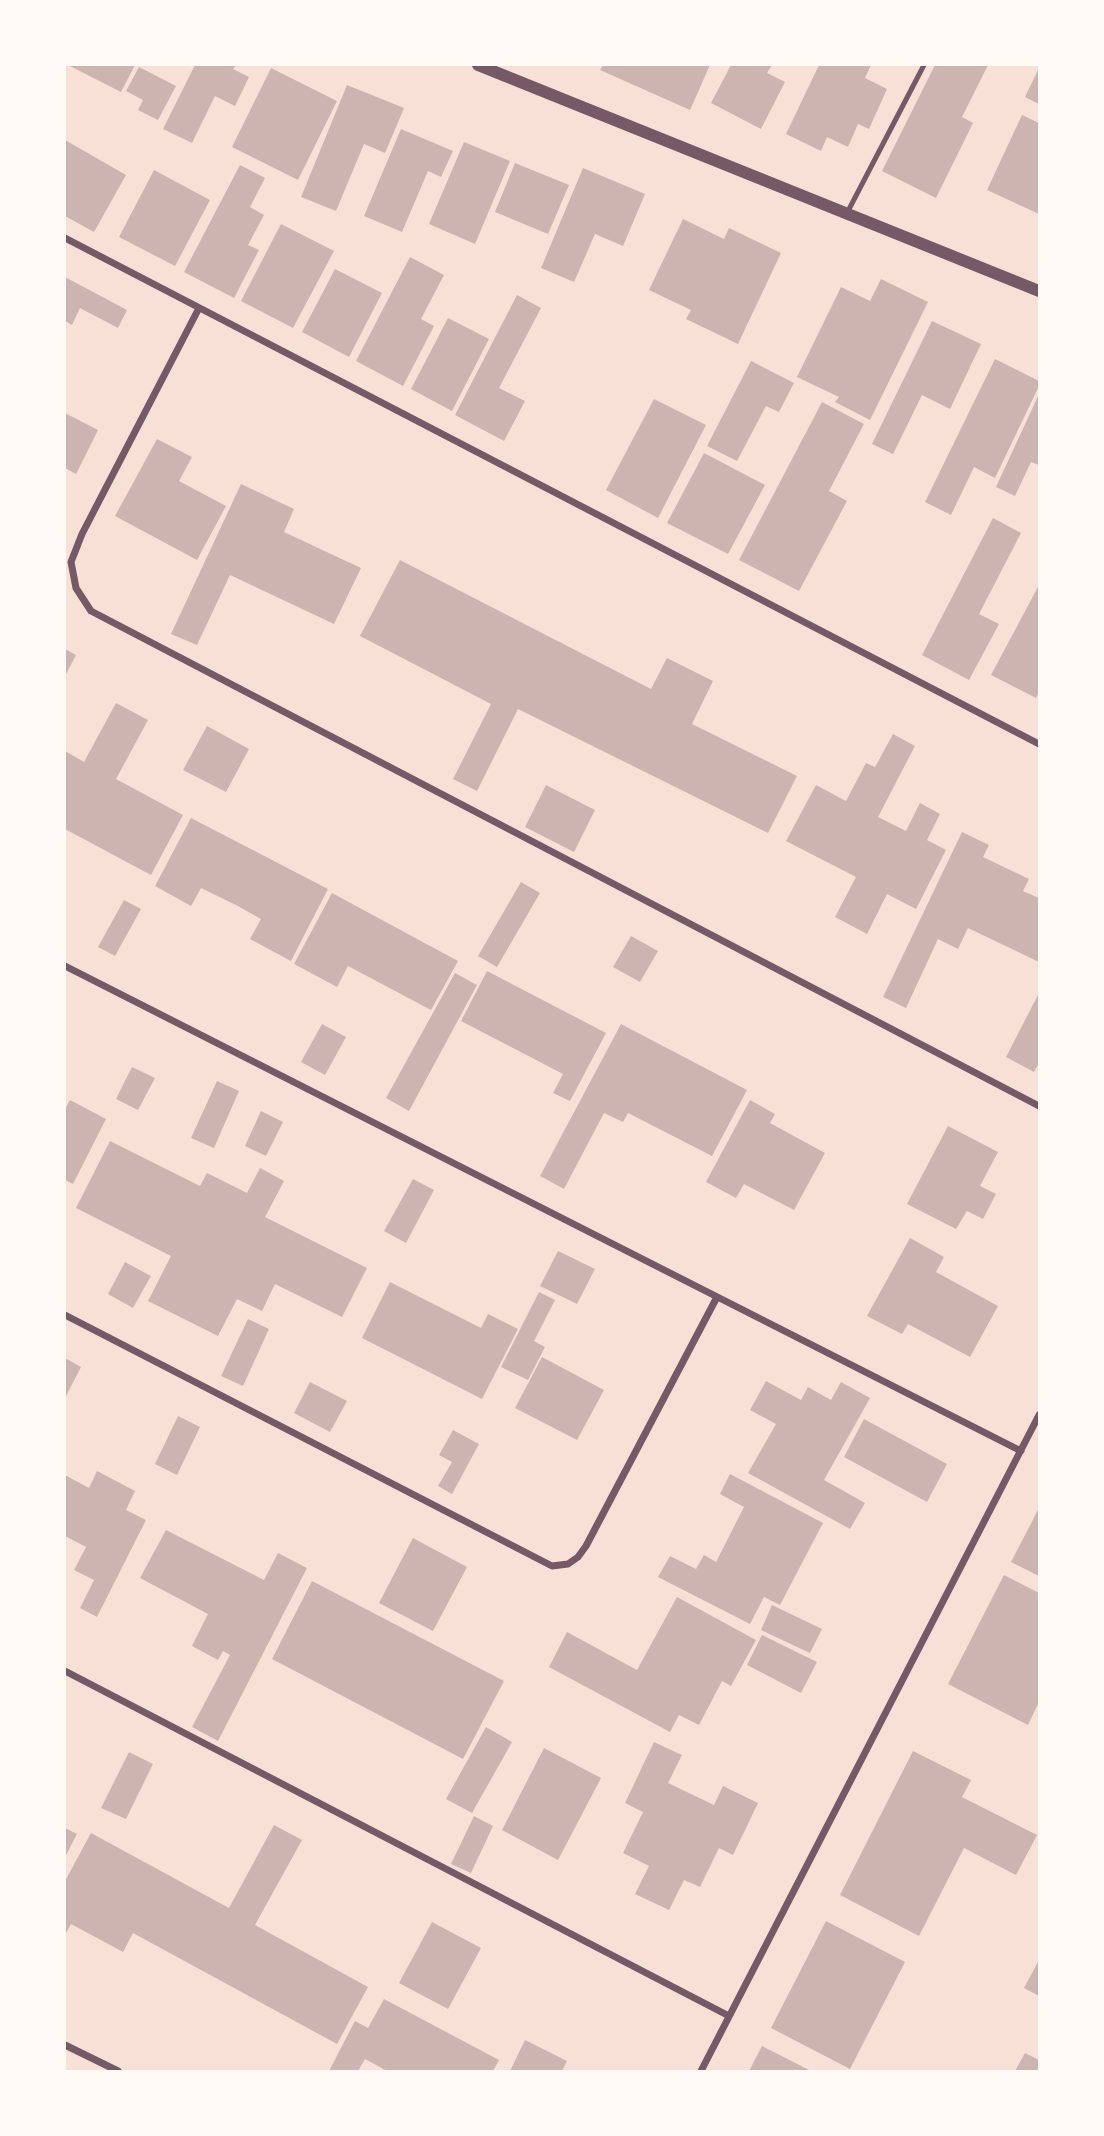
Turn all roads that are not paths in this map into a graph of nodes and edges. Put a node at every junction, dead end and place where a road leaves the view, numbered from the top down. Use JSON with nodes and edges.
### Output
{"nodes":[{"id":1,"x":478,"y":65,"type":"edge"},
{"id":2,"x":924,"y":65,"type":"edge"},
{"id":3,"x":847,"y":213,"type":"junction"},
{"id":4,"x":65,"y":238,"type":"edge"},
{"id":5,"x":1039,"y":291,"type":"edge"},
{"id":6,"x":199,"y":307,"type":"junction"},
{"id":7,"x":1039,"y":744,"type":"edge"},
{"id":8,"x":65,"y":966,"type":"edge"},
{"id":9,"x":1039,"y":1106,"type":"edge"},
{"id":10,"x":717,"y":1297,"type":"junction"},
{"id":11,"x":65,"y":1315,"type":"edge"},
{"id":12,"x":1039,"y":1415,"type":"edge"},
{"id":13,"x":1021,"y":1451,"type":"junction"},
{"id":14,"x":65,"y":1671,"type":"edge"},
{"id":15,"x":729,"y":2016,"type":"junction"},
{"id":16,"x":65,"y":2045,"type":"edge"},
{"id":17,"x":118,"y":2071,"type":"edge"},
{"id":18,"x":701,"y":2071,"type":"edge"}],
"edges":[{"from":1,"to":3,"type":"street"},
{"from":2,"to":3,"type":"lane"},
{"from":3,"to":5,"type":"street"},
{"from":4,"to":6,"type":"street"},
{"from":6,"to":7,"type":"street"},
{"from":6,"to":9,"type":"street"},
{"from":8,"to":10,"type":"street"},
{"from":10,"to":11,"type":"street"},
{"from":10,"to":13,"type":"street"},
{"from":12,"to":13,"type":"street"},
{"from":13,"to":15,"type":"street"},
{"from":14,"to":15,"type":"street"},
{"from":15,"to":18,"type":"street"},
{"from":16,"to":17,"type":"street"}]}
